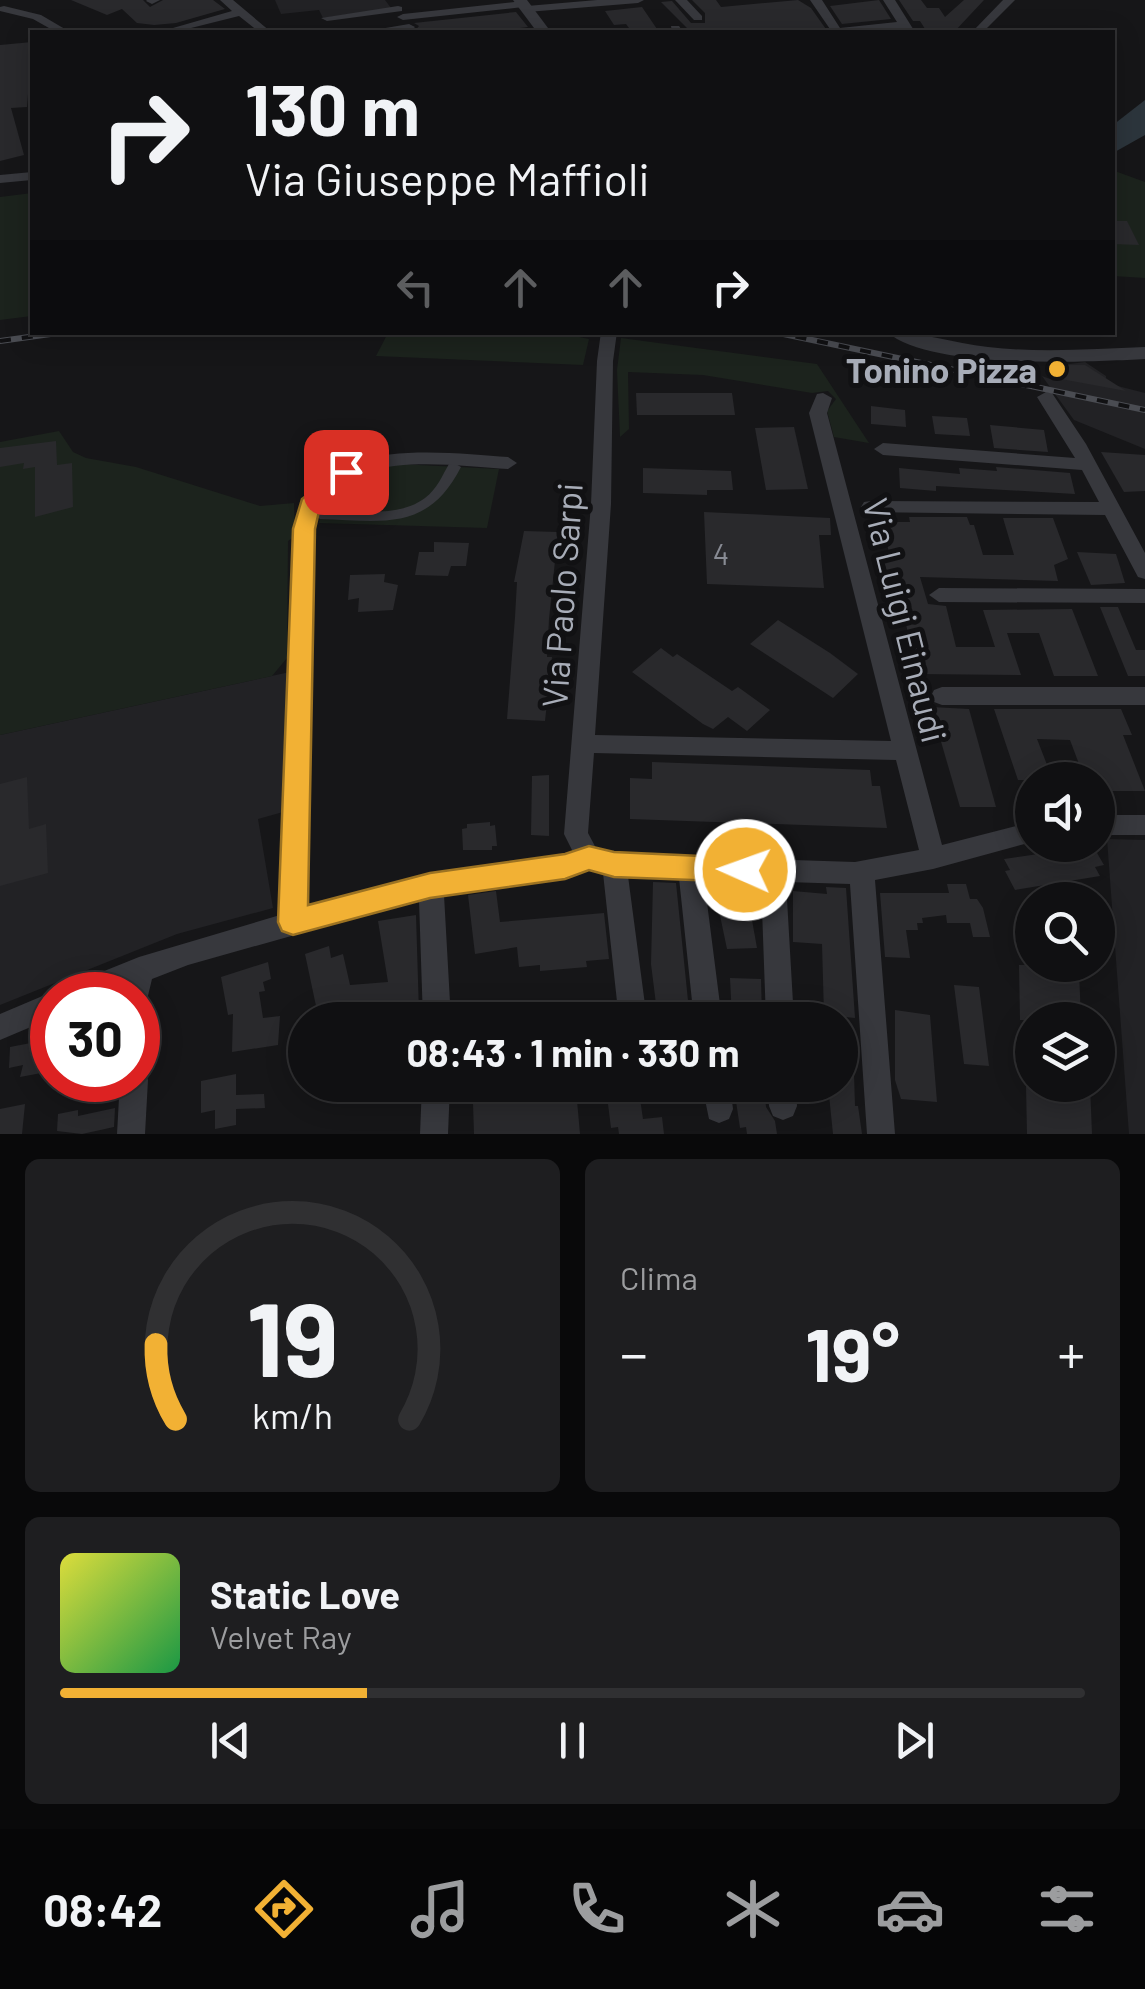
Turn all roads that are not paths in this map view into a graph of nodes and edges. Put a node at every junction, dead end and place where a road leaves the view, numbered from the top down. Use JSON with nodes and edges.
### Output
{"nodes":[{"id":1,"x":226,"y":0,"type":"edge"},
{"id":2,"x":638,"y":0,"type":"edge"},
{"id":3,"x":681,"y":0,"type":"edge"},
{"id":4,"x":816,"y":0,"type":"edge"},
{"id":5,"x":890,"y":0,"type":"edge"},
{"id":6,"x":1009,"y":0,"type":"edge"},
{"id":7,"x":523,"y":4,"type":"edge"},
{"id":8,"x":2,"y":8,"type":"edge"},
{"id":9,"x":241,"y":12,"type":"junction"},
{"id":10,"x":403,"y":17,"type":"edge"},
{"id":11,"x":328,"y":18,"type":"dead end"},
{"id":12,"x":698,"y":18,"type":"dead end"},
{"id":13,"x":254,"y":23,"type":"junction"},
{"id":14,"x":179,"y":28,"type":"dead end"},
{"id":15,"x":907,"y":29,"type":"edge"},
{"id":16,"x":60,"y":30,"type":"edge"},
{"id":17,"x":225,"y":30,"type":"edge"},
{"id":18,"x":263,"y":30,"type":"edge"},
{"id":19,"x":373,"y":30,"type":"edge"},
{"id":20,"x":542,"y":30,"type":"edge"},
{"id":21,"x":837,"y":30,"type":"edge"},
{"id":22,"x":979,"y":30,"type":"edge"},
{"id":23,"x":30,"y":176,"type":"edge"},
{"id":24,"x":0,"y":179,"type":"edge"},
{"id":25,"x":609,"y":335,"type":"edge"},
{"id":26,"x":907,"y":335,"type":"edge"},
{"id":27,"x":1145,"y":354,"type":"edge"},
{"id":28,"x":1046,"y":397,"type":"dead end"},
{"id":29,"x":823,"y":398,"type":"dead end"},
{"id":30,"x":883,"y":449,"type":"dead end"},
{"id":31,"x":508,"y":464,"type":"dead end"},
{"id":32,"x":1090,"y":466,"type":"junction"},
{"id":33,"x":454,"y":467,"type":"dead end"},
{"id":34,"x":871,"y":508,"type":"dead end"},
{"id":35,"x":1113,"y":509,"type":"junction"},
{"id":36,"x":320,"y":514,"type":"dead end"},
{"id":37,"x":1145,"y":572,"type":"edge"},
{"id":38,"x":939,"y":594,"type":"dead end"},
{"id":39,"x":1145,"y":596,"type":"edge"},
{"id":40,"x":942,"y":696,"type":"dead end"},
{"id":41,"x":1145,"y":696,"type":"edge"},
{"id":42,"x":583,"y":744,"type":"junction"},
{"id":43,"x":905,"y":751,"type":"junction"},
{"id":44,"x":1145,"y":825,"type":"edge"},
{"id":45,"x":1115,"y":826,"type":"edge"},
{"id":46,"x":1015,"y":836,"type":"edge"},
{"id":47,"x":933,"y":858,"type":"junction"},
{"id":48,"x":602,"y":861,"type":"junction"},
{"id":49,"x":690,"y":868,"type":"junction"},
{"id":50,"x":772,"y":871,"type":"junction"},
{"id":51,"x":862,"y":872,"type":"junction"},
{"id":52,"x":430,"y":886,"type":"junction"},
{"id":53,"x":293,"y":922,"type":"junction"},
{"id":54,"x":160,"y":973,"type":"edge"},
{"id":55,"x":436,"y":1002,"type":"edge"},
{"id":56,"x":629,"y":1002,"type":"edge"},
{"id":57,"x":706,"y":1002,"type":"edge"},
{"id":58,"x":779,"y":1002,"type":"edge"},
{"id":59,"x":30,"y":1014,"type":"edge"},
{"id":60,"x":0,"y":1027,"type":"edge"},
{"id":61,"x":133,"y":1102,"type":"edge"},
{"id":62,"x":435,"y":1102,"type":"edge"},
{"id":63,"x":131,"y":1134,"type":"edge"},
{"id":64,"x":434,"y":1134,"type":"edge"},
{"id":65,"x":881,"y":1134,"type":"edge"}],
"edges":[{"from":1,"to":9,"type":"street"},
{"from":2,"to":7,"type":"street"},
{"from":3,"to":12,"type":"street"},
{"from":4,"to":21,"type":"street"},
{"from":5,"to":15,"type":"street"},
{"from":6,"to":22,"type":"street"},
{"from":7,"to":10,"type":"street"},
{"from":7,"to":20,"type":"street"},
{"from":8,"to":16,"type":"street"},
{"from":9,"to":13,"type":"street"},
{"from":9,"to":14,"type":"street"},
{"from":10,"to":11,"type":"street"},
{"from":10,"to":19,"type":"street"},
{"from":13,"to":17,"type":"street"},
{"from":13,"to":18,"type":"street"},
{"from":23,"to":24,"type":"street"},
{"from":25,"to":42,"type":"street","name":"Via Paolo Sarpi"},
{"from":26,"to":27,"type":"street"},
{"from":28,"to":32,"type":"street"},
{"from":29,"to":43,"type":"street","name":"Via Luigi Einaudi"},
{"from":30,"to":32,"type":"street"},
{"from":31,"to":53,"type":"street"},
{"from":32,"to":35,"type":"street"},
{"from":33,"to":36,"type":"street"},
{"from":34,"to":35,"type":"street"},
{"from":35,"to":37,"type":"street"},
{"from":38,"to":39,"type":"street"},
{"from":40,"to":41,"type":"street"},
{"from":42,"to":43,"type":"street"},
{"from":42,"to":48,"type":"street","name":"Via Paolo Sarpi"},
{"from":43,"to":47,"type":"street","name":"Via Luigi Einaudi"},
{"from":44,"to":45,"type":"street"},
{"from":46,"to":47,"type":"street"},
{"from":47,"to":51,"type":"street"},
{"from":48,"to":49,"type":"street"},
{"from":48,"to":52,"type":"street"},
{"from":48,"to":56,"type":"street","name":"Via Paolo Sarpi"},
{"from":49,"to":50,"type":"street"},
{"from":49,"to":57,"type":"street"},
{"from":50,"to":51,"type":"street"},
{"from":50,"to":58,"type":"street"},
{"from":51,"to":65,"type":"street"},
{"from":52,"to":53,"type":"street"},
{"from":52,"to":55,"type":"street"},
{"from":53,"to":54,"type":"street"},
{"from":59,"to":60,"type":"street"},
{"from":61,"to":63,"type":"street"},
{"from":62,"to":64,"type":"street"}]}
